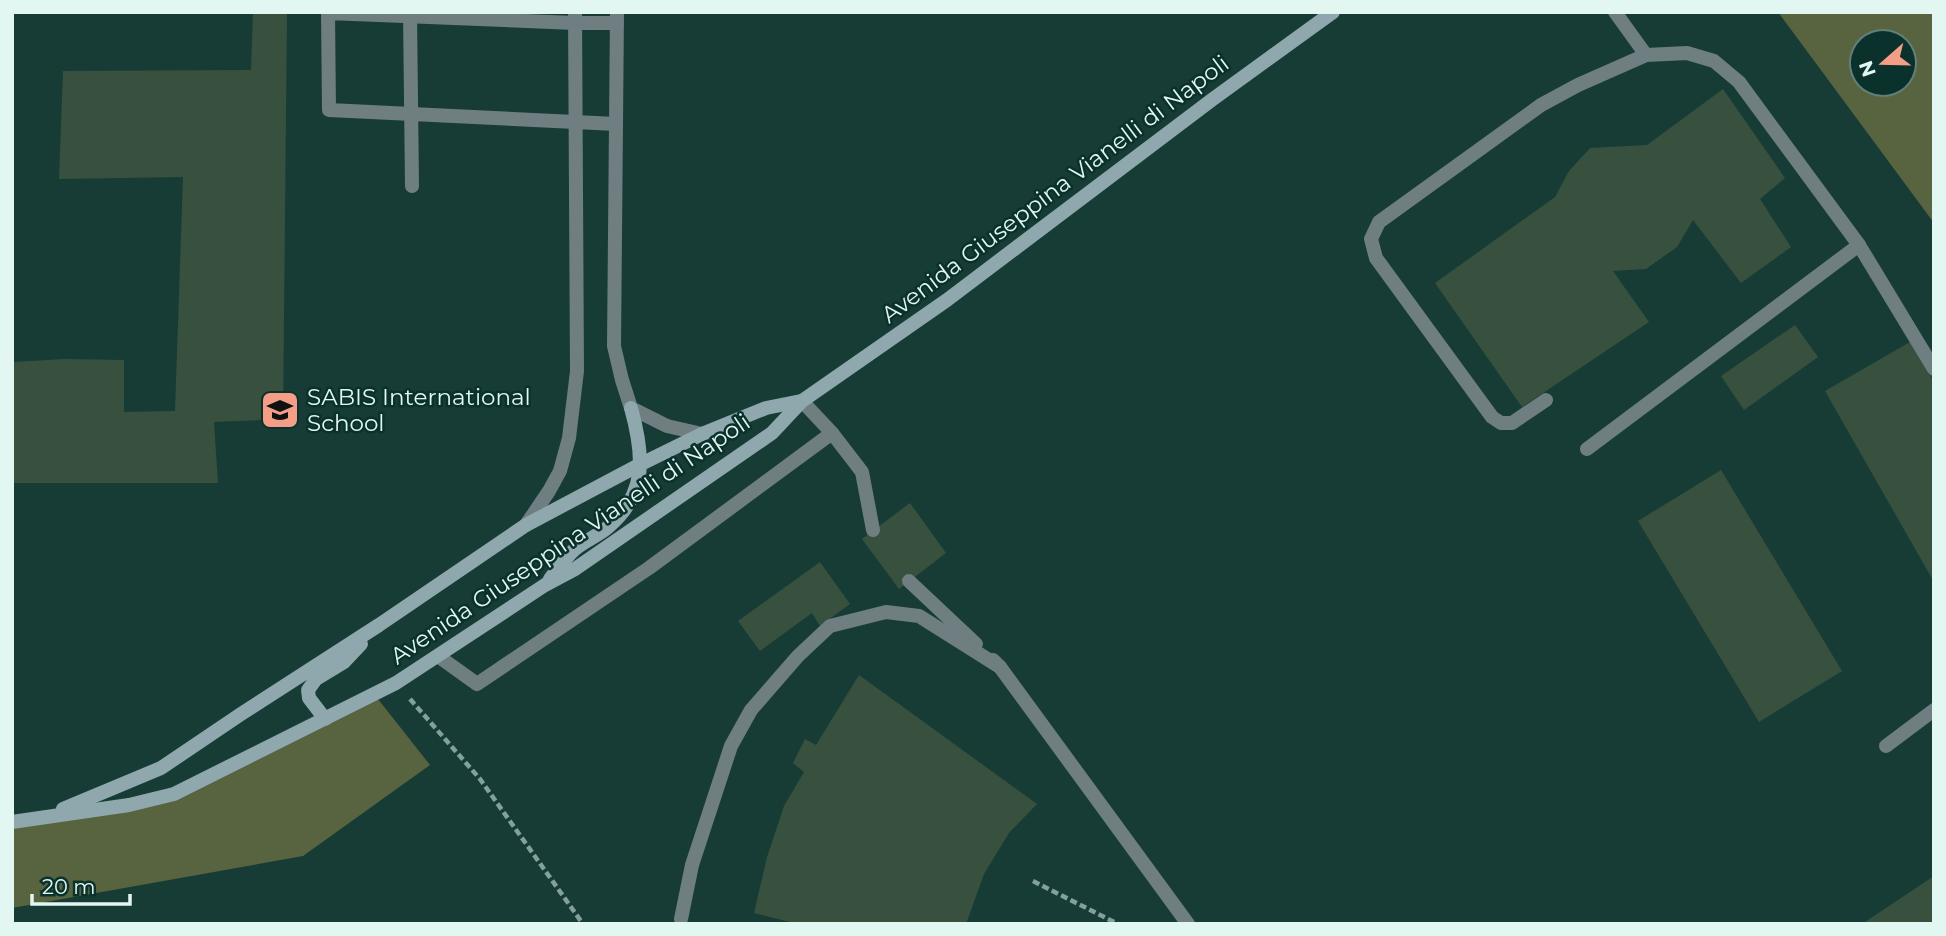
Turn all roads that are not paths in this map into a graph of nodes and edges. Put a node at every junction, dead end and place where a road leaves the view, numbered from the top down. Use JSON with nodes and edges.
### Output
{"nodes":[{"id":1,"x":1333,"y":12,"type":"edge"},
{"id":2,"x":1615,"y":12,"type":"edge"},
{"id":3,"x":410,"y":14,"type":"edge"},
{"id":4,"x":575,"y":18,"type":"edge"},
{"id":5,"x":617,"y":18,"type":"edge"},
{"id":6,"x":1646,"y":55,"type":"junction"},
{"id":7,"x":411,"y":114,"type":"junction"},
{"id":8,"x":576,"y":122,"type":"junction"},
{"id":9,"x":616,"y":124,"type":"junction"},
{"id":10,"x":412,"y":186,"type":"dead end"},
{"id":11,"x":1859,"y":246,"type":"junction"},
{"id":12,"x":1934,"y":369,"type":"edge"},
{"id":13,"x":1546,"y":400,"type":"dead end"},
{"id":14,"x":802,"y":401,"type":"junction"},
{"id":15,"x":631,"y":408,"type":"junction"},
{"id":16,"x":832,"y":433,"type":"junction"},
{"id":17,"x":702,"y":434,"type":"junction"},
{"id":18,"x":1587,"y":449,"type":"dead end"},
{"id":19,"x":641,"y":464,"type":"junction"},
{"id":20,"x":526,"y":525,"type":"junction"},
{"id":21,"x":873,"y":530,"type":"dead end"},
{"id":22,"x":909,"y":581,"type":"dead end"},
{"id":23,"x":545,"y":585,"type":"junction"},
{"id":24,"x":379,"y":625,"type":"junction"},
{"id":25,"x":438,"y":656,"type":"junction"},
{"id":26,"x":1000,"y":667,"type":"junction"},
{"id":27,"x":1934,"y":710,"type":"edge"},
{"id":28,"x":325,"y":719,"type":"junction"},
{"id":29,"x":1886,"y":746,"type":"dead end"},
{"id":30,"x":42,"y":817,"type":"junction"},
{"id":31,"x":12,"y":822,"type":"edge"},
{"id":32,"x":681,"y":919,"type":"dead end"},
{"id":33,"x":1188,"y":924,"type":"edge"}],
"edges":[{"from":1,"to":14,"type":"main road","name":"Avenida Giuseppina Vianelli di Napoli"},
{"from":2,"to":6,"type":"street"},
{"from":3,"to":4,"type":"street"},
{"from":3,"to":7,"type":"street"},
{"from":3,"to":7,"type":"street"},
{"from":4,"to":5,"type":"street"},
{"from":4,"to":8,"type":"street"},
{"from":5,"to":9,"type":"street"},
{"from":6,"to":11,"type":"street"},
{"from":6,"to":13,"type":"street"},
{"from":7,"to":8,"type":"street"},
{"from":7,"to":10,"type":"street"},
{"from":8,"to":9,"type":"street"},
{"from":8,"to":20,"type":"street"},
{"from":9,"to":15,"type":"street"},
{"from":11,"to":12,"type":"street"},
{"from":11,"to":18,"type":"street"},
{"from":14,"to":16,"type":"street"},
{"from":14,"to":17,"type":"main road","name":"Avenida Giuseppina Vianelli di Napoli"},
{"from":14,"to":23,"type":"main road","name":"Avenida Giuseppina Vianelli di Napoli"},
{"from":15,"to":17,"type":"street"},
{"from":15,"to":19,"type":"main road"},
{"from":16,"to":21,"type":"street"},
{"from":16,"to":25,"type":"street"},
{"from":17,"to":19,"type":"main road","name":"Avenida Giuseppina Vianelli di Napoli"},
{"from":19,"to":20,"type":"main road","name":"Avenida Giuseppina Vianelli di Napoli"},
{"from":19,"to":23,"type":"main road"},
{"from":20,"to":24,"type":"main road","name":"Avenida Giuseppina Vianelli di Napoli"},
{"from":22,"to":26,"type":"street"},
{"from":23,"to":25,"type":"main road","name":"Avenida Giuseppina Vianelli di Napoli"},
{"from":24,"to":28,"type":"main road"},
{"from":24,"to":30,"type":"main road","name":"Avenida Giuseppina Vianelli di Napoli"},
{"from":25,"to":28,"type":"main road","name":"Avenida Giuseppina Vianelli di Napoli"},
{"from":26,"to":32,"type":"street"},
{"from":26,"to":33,"type":"street"},
{"from":27,"to":29,"type":"street"},
{"from":28,"to":30,"type":"main road","name":"Avenida Giuseppina Vianelli di Napoli"},
{"from":30,"to":31,"type":"main road","name":"Avenida Giuseppina Vianelli di Napoli"}]}
